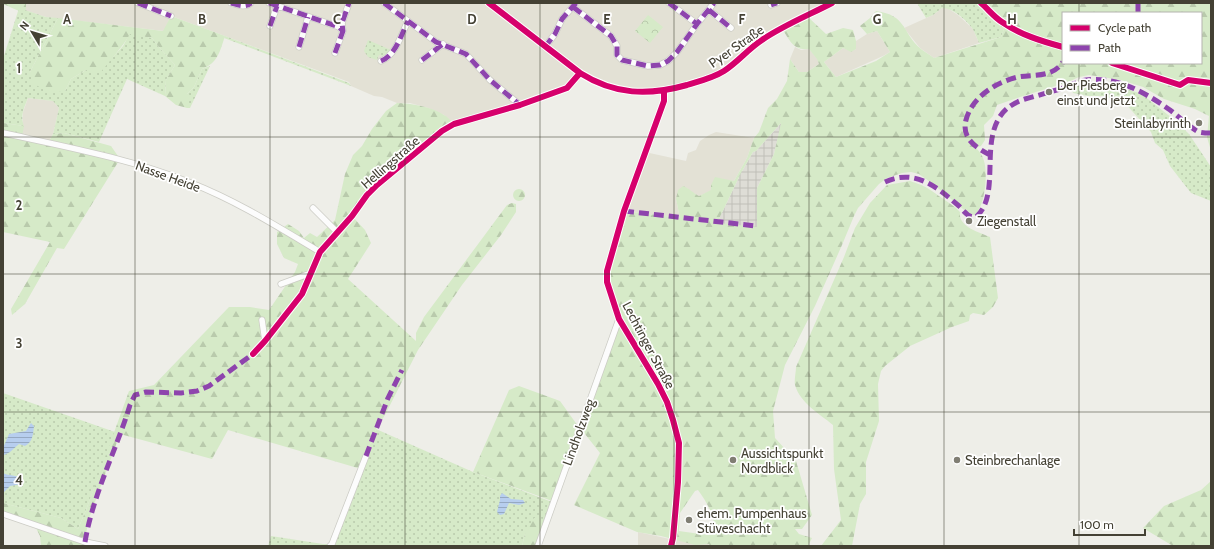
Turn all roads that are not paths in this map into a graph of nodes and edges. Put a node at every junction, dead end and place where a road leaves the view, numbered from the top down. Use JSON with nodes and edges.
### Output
{"nodes":[{"id":1,"x":231,"y":3,"type":"edge"},
{"id":2,"x":251,"y":3,"type":"edge"},
{"id":3,"x":269,"y":3,"type":"edge"},
{"id":4,"x":349,"y":3,"type":"edge"},
{"id":5,"x":384,"y":3,"type":"edge"},
{"id":6,"x":489,"y":3,"type":"edge"},
{"id":7,"x":669,"y":3,"type":"edge"},
{"id":8,"x":714,"y":3,"type":"edge"},
{"id":9,"x":832,"y":3,"type":"edge"},
{"id":10,"x":981,"y":3,"type":"edge"},
{"id":11,"x":141,"y":4,"type":"edge"},
{"id":12,"x":575,"y":5,"type":"edge"},
{"id":13,"x":277,"y":6,"type":"junction"},
{"id":14,"x":709,"y":10,"type":"junction"},
{"id":15,"x":171,"y":16,"type":"dead end"},
{"id":16,"x":308,"y":17,"type":"junction"},
{"id":17,"x":408,"y":21,"type":"junction"},
{"id":18,"x":697,"y":24,"type":"junction"},
{"id":19,"x":270,"y":26,"type":"dead end"},
{"id":20,"x":731,"y":28,"type":"dead end"},
{"id":21,"x":343,"y":31,"type":"junction"},
{"id":22,"x":1023,"y":34,"type":"dead end"},
{"id":23,"x":442,"y":44,"type":"junction"},
{"id":24,"x":545,"y":46,"type":"junction"},
{"id":25,"x":299,"y":47,"type":"dead end"},
{"id":26,"x":335,"y":53,"type":"dead end"},
{"id":27,"x":422,"y":60,"type":"dead end"},
{"id":28,"x":381,"y":62,"type":"dead end"},
{"id":29,"x":580,"y":73,"type":"junction"},
{"id":30,"x":664,"y":91,"type":"junction"},
{"id":31,"x":520,"y":105,"type":"junction"},
{"id":32,"x":3,"y":133,"type":"edge"},
{"id":33,"x":313,"y":208,"type":"dead end"},
{"id":34,"x":337,"y":232,"type":"junction"},
{"id":35,"x":320,"y":252,"type":"junction"},
{"id":36,"x":311,"y":273,"type":"junction"},
{"id":37,"x":281,"y":284,"type":"dead end"},
{"id":38,"x":619,"y":319,"type":"junction"},
{"id":39,"x":262,"y":320,"type":"dead end"},
{"id":40,"x":265,"y":341,"type":"junction"},
{"id":41,"x":253,"y":354,"type":"dead end"},
{"id":42,"x":366,"y":456,"type":"dead end"},
{"id":43,"x":3,"y":514,"type":"edge"},
{"id":44,"x":332,"y":545,"type":"edge"},
{"id":45,"x":105,"y":546,"type":"edge"},
{"id":46,"x":538,"y":546,"type":"edge"},
{"id":47,"x":671,"y":546,"type":"edge"}],
"edges":[{"from":1,"to":2,"type":"street"},
{"from":3,"to":13,"type":"street"},
{"from":4,"to":21,"type":"street"},
{"from":5,"to":17,"type":"street"},
{"from":6,"to":24,"type":"street","name":"Pyer Straße"},
{"from":7,"to":18,"type":"street"},
{"from":8,"to":14,"type":"street"},
{"from":9,"to":30,"type":"street","name":"Pyer Straße"},
{"from":10,"to":22,"type":"street"},
{"from":11,"to":15,"type":"street"},
{"from":12,"to":18,"type":"street"},
{"from":12,"to":24,"type":"street"},
{"from":13,"to":16,"type":"street"},
{"from":13,"to":19,"type":"street"},
{"from":14,"to":18,"type":"street"},
{"from":14,"to":20,"type":"street"},
{"from":16,"to":21,"type":"street"},
{"from":16,"to":25,"type":"street"},
{"from":17,"to":23,"type":"street"},
{"from":17,"to":28,"type":"street"},
{"from":21,"to":26,"type":"street"},
{"from":23,"to":27,"type":"street"},
{"from":23,"to":31,"type":"street"},
{"from":24,"to":29,"type":"street","name":"Pyer Straße"},
{"from":29,"to":30,"type":"street","name":"Pyer Straße"},
{"from":29,"to":31,"type":"street","name":"Hellingstraße"},
{"from":30,"to":38,"type":"street","name":"Lechtinger Straße"},
{"from":31,"to":34,"type":"street","name":"Hellingstraße"},
{"from":32,"to":35,"type":"street","name":"Nasse Heide"},
{"from":33,"to":34,"type":"street"},
{"from":34,"to":35,"type":"street","name":"Hellingstraße"},
{"from":35,"to":36,"type":"street","name":"Hellingstraße"},
{"from":36,"to":37,"type":"street"},
{"from":36,"to":40,"type":"street","name":"Hellingstraße"},
{"from":38,"to":46,"type":"street","name":"Lindholzweg"},
{"from":38,"to":47,"type":"street","name":"Lechtinger Straße"},
{"from":39,"to":40,"type":"street"},
{"from":40,"to":41,"type":"street","name":"Hellingstraße"},
{"from":42,"to":44,"type":"street"},
{"from":43,"to":45,"type":"street"}]}
